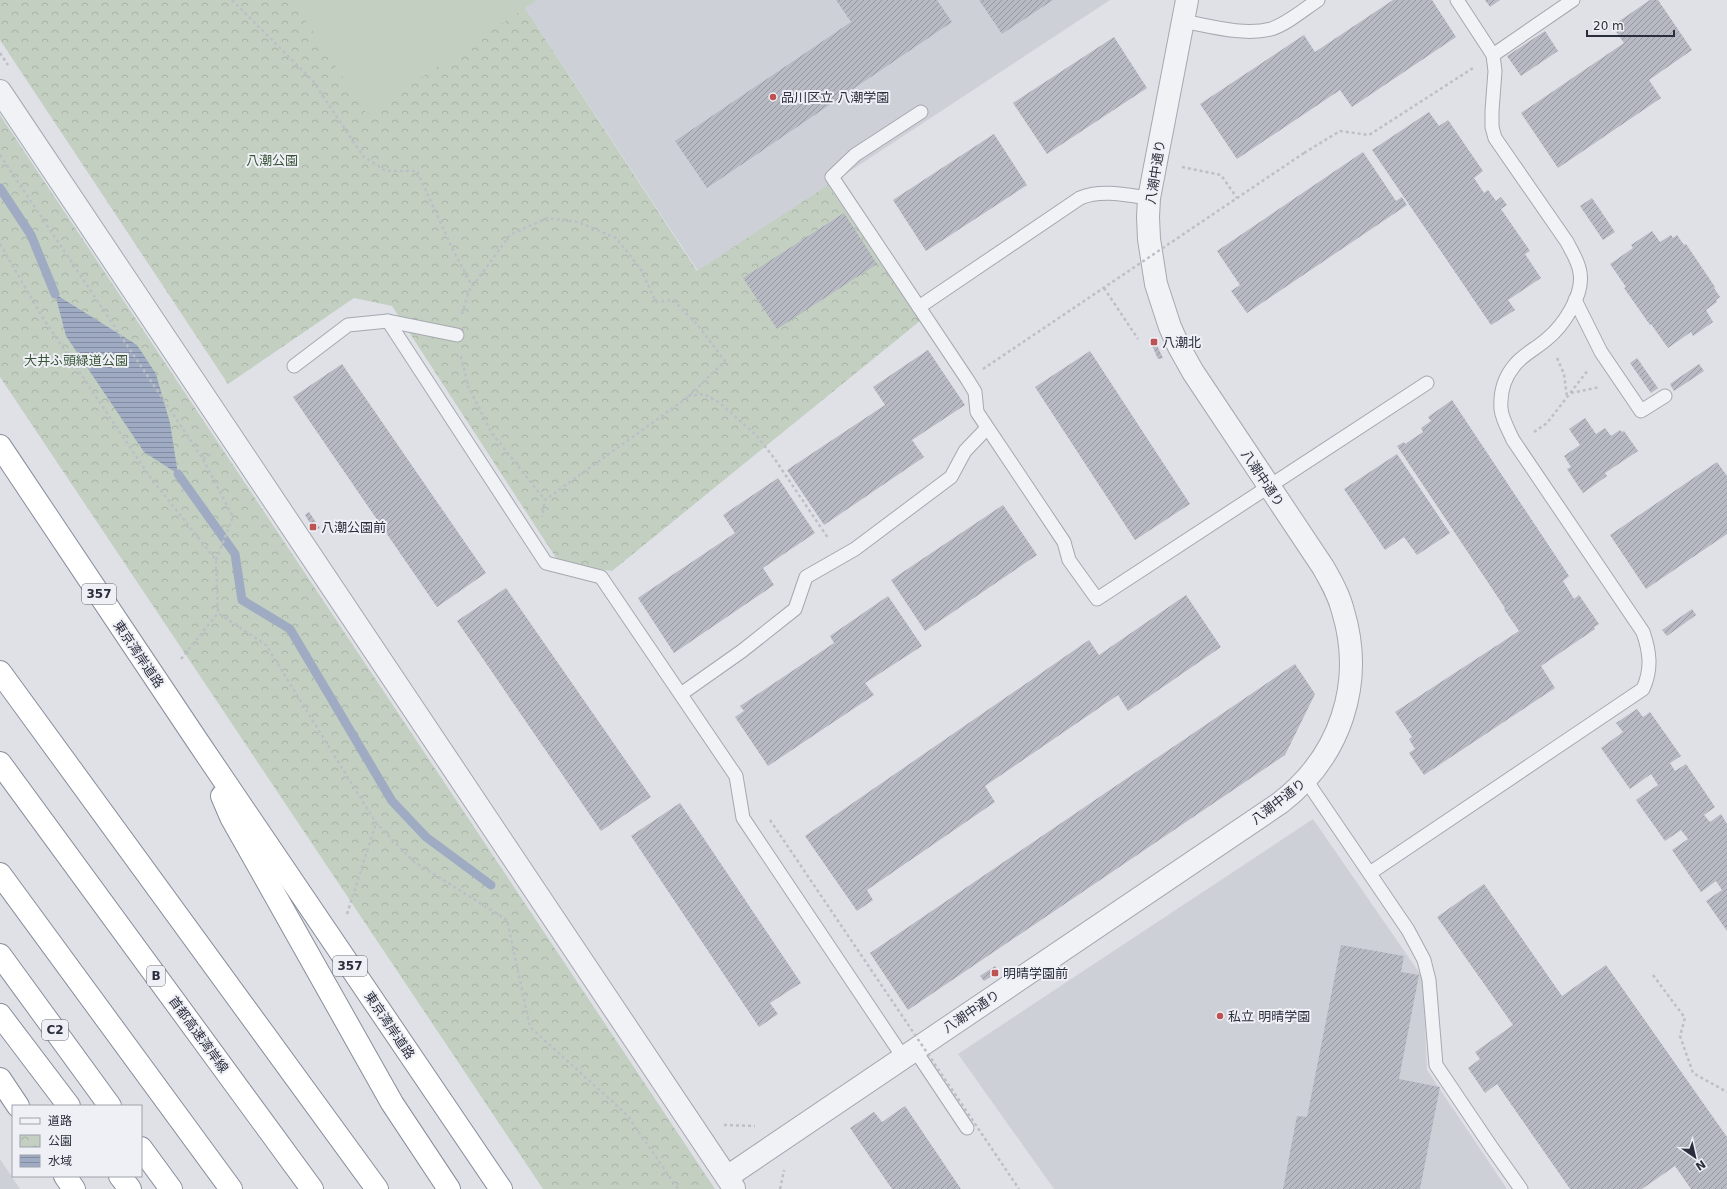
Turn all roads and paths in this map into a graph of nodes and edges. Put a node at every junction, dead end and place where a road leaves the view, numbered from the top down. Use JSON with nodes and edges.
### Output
{"nodes":[{"id":1,"x":232,"y":0,"type":"edge"},
{"id":2,"x":1318,"y":0,"type":"edge"},
{"id":3,"x":1457,"y":0,"type":"edge"},
{"id":4,"x":1573,"y":0,"type":"edge"},
{"id":5,"x":1184,"y":10,"type":"edge"},
{"id":6,"x":1492,"y":55,"type":"junction"},
{"id":7,"x":0,"y":90,"type":"edge"},
{"id":8,"x":921,"y":112,"type":"dead end"},
{"id":9,"x":0,"y":155,"type":"edge"},
{"id":10,"x":1182,"y":168,"type":"dead end"},
{"id":11,"x":1149,"y":198,"type":"junction"},
{"id":12,"x":1237,"y":198,"type":"junction"},
{"id":13,"x":0,"y":244,"type":"edge"},
{"id":14,"x":472,"y":286,"type":"junction"},
{"id":15,"x":1104,"y":288,"type":"junction"},
{"id":16,"x":1575,"y":300,"type":"junction"},
{"id":17,"x":919,"y":307,"type":"junction"},
{"id":18,"x":388,"y":320,"type":"junction"},
{"id":19,"x":456,"y":335,"type":"junction"},
{"id":20,"x":1138,"y":339,"type":"dead end"},
{"id":21,"x":1547,"y":340,"type":"junction"},
{"id":22,"x":1601,"y":352,"type":"junction"},
{"id":23,"x":294,"y":366,"type":"dead end"},
{"id":24,"x":983,"y":369,"type":"dead end"},
{"id":25,"x":1427,"y":384,"type":"dead end"},
{"id":26,"x":688,"y":396,"type":"junction"},
{"id":27,"x":1665,"y":396,"type":"dead end"},
{"id":28,"x":1567,"y":398,"type":"junction"},
{"id":29,"x":987,"y":428,"type":"junction"},
{"id":30,"x":1513,"y":440,"type":"junction"},
{"id":31,"x":0,"y":446,"type":"edge"},
{"id":32,"x":1269,"y":487,"type":"junction"},
{"id":33,"x":847,"y":553,"type":"junction"},
{"id":34,"x":216,"y":560,"type":"junction"},
{"id":35,"x":218,"y":613,"type":"junction"},
{"id":36,"x":181,"y":659,"type":"dead end"},
{"id":37,"x":0,"y":672,"type":"edge"},
{"id":38,"x":681,"y":694,"type":"junction"},
{"id":39,"x":198,"y":742,"type":"junction"},
{"id":40,"x":0,"y":763,"type":"edge"},
{"id":41,"x":1306,"y":780,"type":"junction"},
{"id":42,"x":770,"y":820,"type":"dead end"},
{"id":43,"x":376,"y":823,"type":"junction"},
{"id":44,"x":1370,"y":873,"type":"junction"},
{"id":45,"x":0,"y":874,"type":"edge"},
{"id":46,"x":347,"y":914,"type":"dead end"},
{"id":47,"x":0,"y":955,"type":"edge"},
{"id":48,"x":1653,"y":975,"type":"dead end"},
{"id":49,"x":0,"y":1015,"type":"edge"},
{"id":50,"x":909,"y":1054,"type":"junction"},
{"id":51,"x":0,"y":1079,"type":"edge"},
{"id":52,"x":1727,"y":1092,"type":"edge"},
{"id":53,"x":17,"y":1105,"type":"edge"},
{"id":54,"x":68,"y":1105,"type":"edge"},
{"id":55,"x":109,"y":1105,"type":"edge"},
{"id":56,"x":967,"y":1128,"type":"dead end"},
{"id":57,"x":142,"y":1149,"type":"edge"},
{"id":58,"x":66,"y":1177,"type":"edge"},
{"id":59,"x":121,"y":1177,"type":"edge"},
{"id":60,"x":731,"y":1183,"type":"edge"},
{"id":61,"x":74,"y":1189,"type":"edge"},
{"id":62,"x":130,"y":1189,"type":"edge"},
{"id":63,"x":170,"y":1189,"type":"edge"},
{"id":64,"x":231,"y":1189,"type":"edge"},
{"id":65,"x":312,"y":1189,"type":"edge"},
{"id":66,"x":377,"y":1189,"type":"edge"},
{"id":67,"x":449,"y":1189,"type":"edge"},
{"id":68,"x":501,"y":1189,"type":"edge"},
{"id":69,"x":678,"y":1189,"type":"edge"},
{"id":70,"x":1019,"y":1189,"type":"edge"},
{"id":71,"x":1521,"y":1189,"type":"edge"}],
"edges":[{"from":1,"to":14,"type":"path"},
{"from":2,"to":5,"type":"lane"},
{"from":3,"to":6,"type":"lane"},
{"from":4,"to":6,"type":"lane"},
{"from":5,"to":11,"type":"street","name":"八潮中通り"},
{"from":6,"to":12,"type":"path","bridge":true},
{"from":6,"to":16,"type":"lane"},
{"from":7,"to":60,"type":"street"},
{"from":8,"to":17,"type":"lane"},
{"from":9,"to":34,"type":"path"},
{"from":10,"to":12,"type":"path"},
{"from":11,"to":17,"type":"lane"},
{"from":11,"to":32,"type":"street","name":"八潮中通り"},
{"from":12,"to":15,"type":"path","bridge":true},
{"from":13,"to":34,"type":"path"},
{"from":14,"to":19,"type":"path"},
{"from":14,"to":26,"type":"path"},
{"from":15,"to":20,"type":"path"},
{"from":15,"to":24,"type":"path","bridge":true},
{"from":16,"to":21,"type":"lane"},
{"from":16,"to":22,"type":"lane"},
{"from":17,"to":29,"type":"lane"},
{"from":18,"to":19,"type":"lane"},
{"from":18,"to":23,"type":"lane"},
{"from":18,"to":38,"type":"lane"},
{"from":19,"to":26,"type":"path"},
{"from":21,"to":28,"type":"path"},
{"from":21,"to":30,"type":"lane"},
{"from":22,"to":27,"type":"lane"},
{"from":22,"to":28,"type":"path"},
{"from":25,"to":32,"type":"lane"},
{"from":26,"to":33,"type":"path"},
{"from":28,"to":30,"type":"path"},
{"from":29,"to":32,"type":"lane"},
{"from":29,"to":33,"type":"lane"},
{"from":30,"to":44,"type":"lane"},
{"from":31,"to":39,"type":"highway","name":"東京湾岸道路","number":"357"},
{"from":32,"to":41,"type":"street","name":"八潮中通り"},
{"from":33,"to":38,"type":"lane"},
{"from":34,"to":35,"type":"path"},
{"from":35,"to":36,"type":"path"},
{"from":35,"to":43,"type":"path"},
{"from":37,"to":66,"type":"highway"},
{"from":38,"to":50,"type":"lane"},
{"from":39,"to":67,"type":"highway","name":"東京湾岸道路","number":"357"},
{"from":39,"to":68,"type":"highway","name":"東京湾岸道路","number":"357"},
{"from":40,"to":65,"type":"highway","name":"首都高速湾岸線","number":"B"},
{"from":41,"to":44,"type":"lane"},
{"from":41,"to":50,"type":"street","name":"八潮中通り"},
{"from":42,"to":70,"type":"path","bridge":true},
{"from":43,"to":46,"type":"path"},
{"from":43,"to":69,"type":"path"},
{"from":44,"to":71,"type":"lane"},
{"from":45,"to":64,"type":"highway"},
{"from":47,"to":55,"type":"highway","number":"C2"},
{"from":48,"to":52,"type":"path"},
{"from":49,"to":54,"type":"highway"},
{"from":50,"to":56,"type":"lane"},
{"from":50,"to":60,"type":"street","name":"八潮中通り"},
{"from":51,"to":53,"type":"highway"},
{"from":57,"to":63,"type":"highway"},
{"from":58,"to":61,"type":"highway"},
{"from":59,"to":62,"type":"highway"}]}
